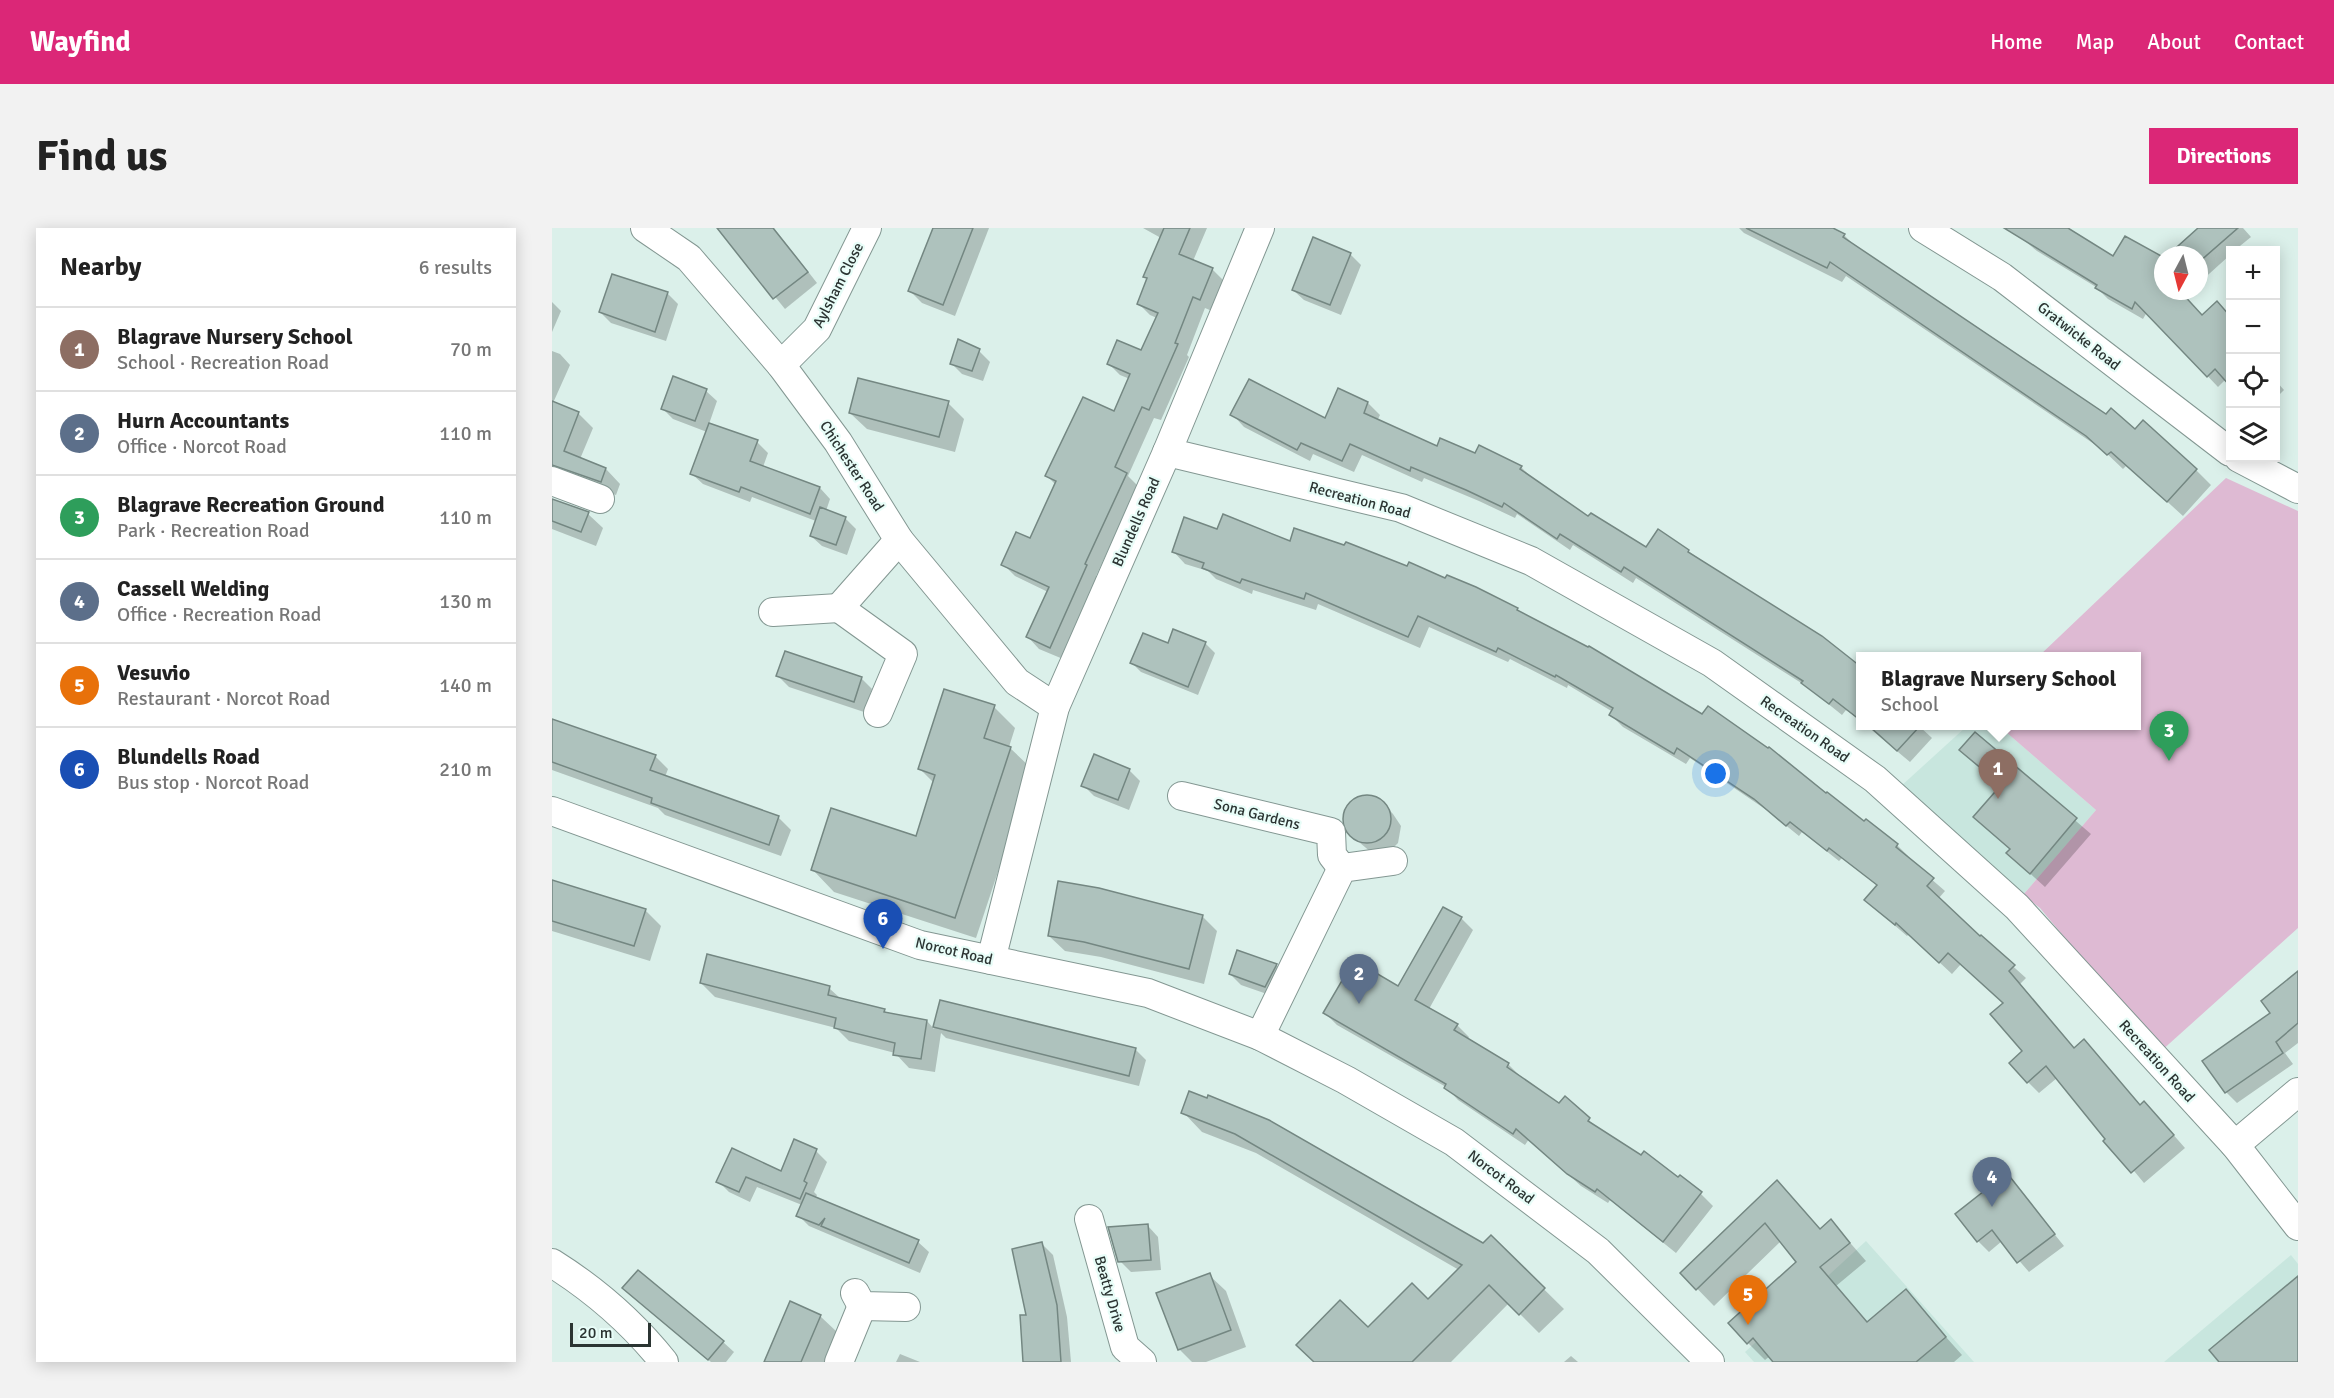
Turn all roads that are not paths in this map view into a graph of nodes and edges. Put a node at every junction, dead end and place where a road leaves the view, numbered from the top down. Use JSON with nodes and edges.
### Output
{"nodes":[{"id":1,"x":645,"y":228,"type":"edge"},
{"id":2,"x":867,"y":228,"type":"edge"},
{"id":3,"x":1260,"y":228,"type":"edge"},
{"id":4,"x":1923,"y":228,"type":"edge"},
{"id":5,"x":781,"y":365,"type":"junction"},
{"id":6,"x":2226,"y":450,"type":"edge"},
{"id":7,"x":1167,"y":452,"type":"junction"},
{"id":8,"x":2247,"y":462,"type":"edge"},
{"id":9,"x":552,"y":481,"type":"edge"},
{"id":10,"x":2298,"y":489,"type":"edge"},
{"id":11,"x":600,"y":499,"type":"dead end"},
{"id":12,"x":899,"y":540,"type":"junction"},
{"id":13,"x":839,"y":608,"type":"junction"},
{"id":14,"x":773,"y":612,"type":"dead end"},
{"id":15,"x":1055,"y":706,"type":"junction"},
{"id":16,"x":878,"y":713,"type":"dead end"},
{"id":17,"x":1182,"y":796,"type":"dead end"},
{"id":18,"x":552,"y":811,"type":"edge"},
{"id":19,"x":1393,"y":861,"type":"dead end"},
{"id":20,"x":1342,"y":868,"type":"junction"},
{"id":21,"x":991,"y":960,"type":"junction"},
{"id":22,"x":1260,"y":1036,"type":"junction"},
{"id":23,"x":2298,"y":1092,"type":"edge"},
{"id":24,"x":2235,"y":1145,"type":"junction"},
{"id":25,"x":1089,"y":1219,"type":"dead end"},
{"id":26,"x":2298,"y":1226,"type":"edge"},
{"id":27,"x":552,"y":1263,"type":"edge"},
{"id":28,"x":906,"y":1307,"type":"dead end"},
{"id":29,"x":663,"y":1362,"type":"edge"},
{"id":30,"x":838,"y":1362,"type":"edge"},
{"id":31,"x":1142,"y":1362,"type":"edge"},
{"id":32,"x":1710,"y":1362,"type":"edge"}],
"edges":[{"from":1,"to":5,"type":"street","name":"Chichester Road"},
{"from":2,"to":5,"type":"street","name":"Aylsham Close"},
{"from":3,"to":7,"type":"street","name":"Blundells Road"},
{"from":4,"to":6,"type":"street","name":"Gratwicke Road"},
{"from":5,"to":12,"type":"street","name":"Chichester Road"},
{"from":7,"to":15,"type":"street","name":"Blundells Road"},
{"from":7,"to":24,"type":"street","name":"Recreation Road"},
{"from":8,"to":10,"type":"street"},
{"from":9,"to":11,"type":"street"},
{"from":12,"to":13,"type":"street"},
{"from":12,"to":15,"type":"street","name":"Chichester Road"},
{"from":13,"to":14,"type":"street"},
{"from":13,"to":16,"type":"street"},
{"from":15,"to":21,"type":"street","name":"Blundells Road"},
{"from":17,"to":20,"type":"street","name":"Sona Gardens"},
{"from":18,"to":21,"type":"street","name":"Norcot Road"},
{"from":19,"to":20,"type":"street"},
{"from":20,"to":22,"type":"street"},
{"from":21,"to":22,"type":"street","name":"Norcot Road"},
{"from":22,"to":32,"type":"street","name":"Norcot Road"},
{"from":23,"to":24,"type":"street"},
{"from":24,"to":26,"type":"street","name":"Recreation Road"},
{"from":25,"to":31,"type":"street","name":"Beatty Drive"},
{"from":27,"to":29,"type":"street"},
{"from":28,"to":30,"type":"street"}]}
